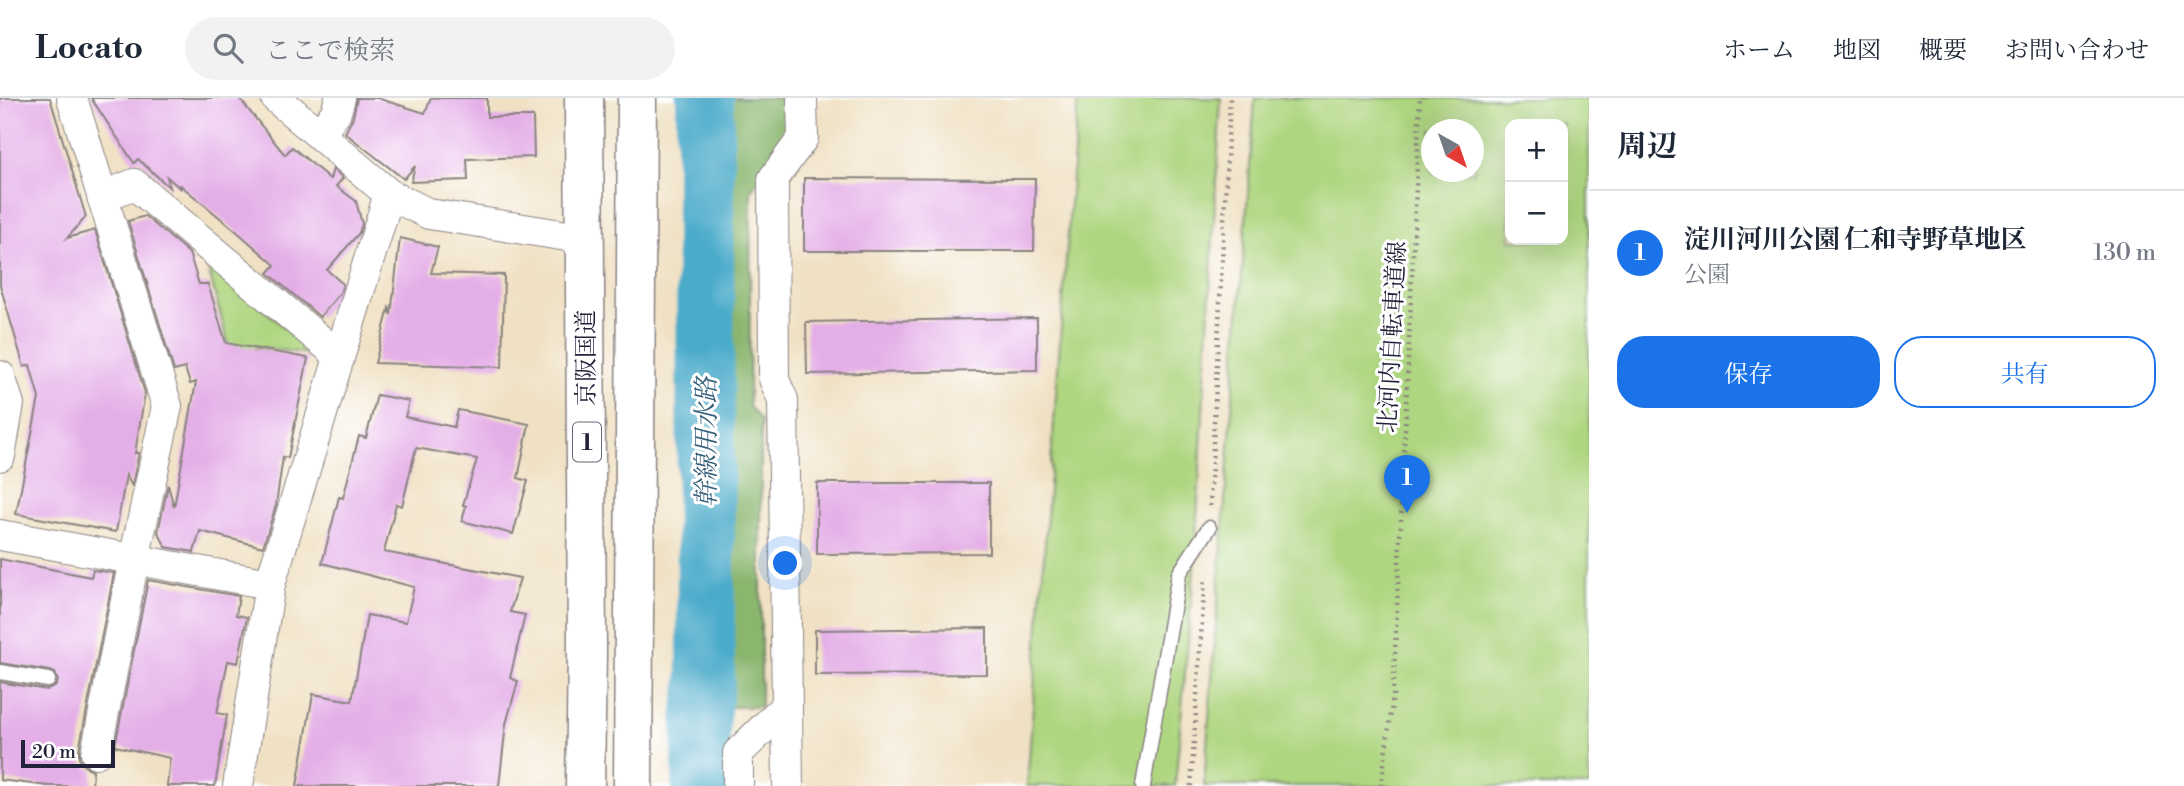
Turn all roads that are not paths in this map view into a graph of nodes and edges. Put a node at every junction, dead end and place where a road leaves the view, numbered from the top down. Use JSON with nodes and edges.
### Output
{"nodes":[{"id":1,"x":72,"y":98,"type":"edge"},
{"id":2,"x":276,"y":98,"type":"edge"},
{"id":3,"x":340,"y":98,"type":"edge"},
{"id":4,"x":584,"y":98,"type":"edge"},
{"id":5,"x":637,"y":98,"type":"edge"},
{"id":6,"x":802,"y":98,"type":"edge"},
{"id":7,"x":320,"y":135,"type":"junction"},
{"id":8,"x":389,"y":194,"type":"junction"},
{"id":9,"x":102,"y":197,"type":"junction"},
{"id":10,"x":586,"y":239,"type":"junction"},
{"id":11,"x":338,"y":355,"type":"junction"},
{"id":12,"x":0,"y":376,"type":"edge"},
{"id":13,"x":1,"y":446,"type":"edge"},
{"id":14,"x":1209,"y":528,"type":"road end"},
{"id":15,"x":0,"y":535,"type":"edge"},
{"id":16,"x":134,"y":560,"type":"junction"},
{"id":17,"x":270,"y":584,"type":"junction"},
{"id":18,"x":0,"y":671,"type":"edge"},
{"id":19,"x":48,"y":680,"type":"dead end"},
{"id":20,"x":787,"y":705,"type":"junction"},
{"id":21,"x":96,"y":753,"type":"dead end"},
{"id":22,"x":238,"y":786,"type":"edge"},
{"id":23,"x":585,"y":786,"type":"edge"},
{"id":24,"x":634,"y":786,"type":"edge"},
{"id":25,"x":738,"y":786,"type":"edge"},
{"id":26,"x":788,"y":786,"type":"edge"},
{"id":27,"x":1143,"y":786,"type":"edge"}],
"edges":[{"from":1,"to":9,"type":"street"},
{"from":2,"to":7,"type":"street"},
{"from":3,"to":7,"type":"street"},
{"from":4,"to":10,"type":"highway","name":"京阪国道","number":"1"},
{"from":5,"to":24,"type":"highway","name":"京阪国道","number":"1"},
{"from":6,"to":20,"type":"street"},
{"from":7,"to":8,"type":"street"},
{"from":8,"to":10,"type":"street"},
{"from":8,"to":11,"type":"street"},
{"from":9,"to":11,"type":"street"},
{"from":9,"to":16,"type":"street"},
{"from":10,"to":23,"type":"highway","name":"京阪国道","number":"1"},
{"from":11,"to":17,"type":"street"},
{"from":12,"to":13,"type":"street"},
{"from":14,"to":27,"type":"lane"},
{"from":15,"to":16,"type":"street"},
{"from":16,"to":17,"type":"street"},
{"from":16,"to":21,"type":"street"},
{"from":17,"to":22,"type":"street"},
{"from":18,"to":19,"type":"lane"},
{"from":20,"to":25,"type":"street"},
{"from":20,"to":26,"type":"street"}]}
